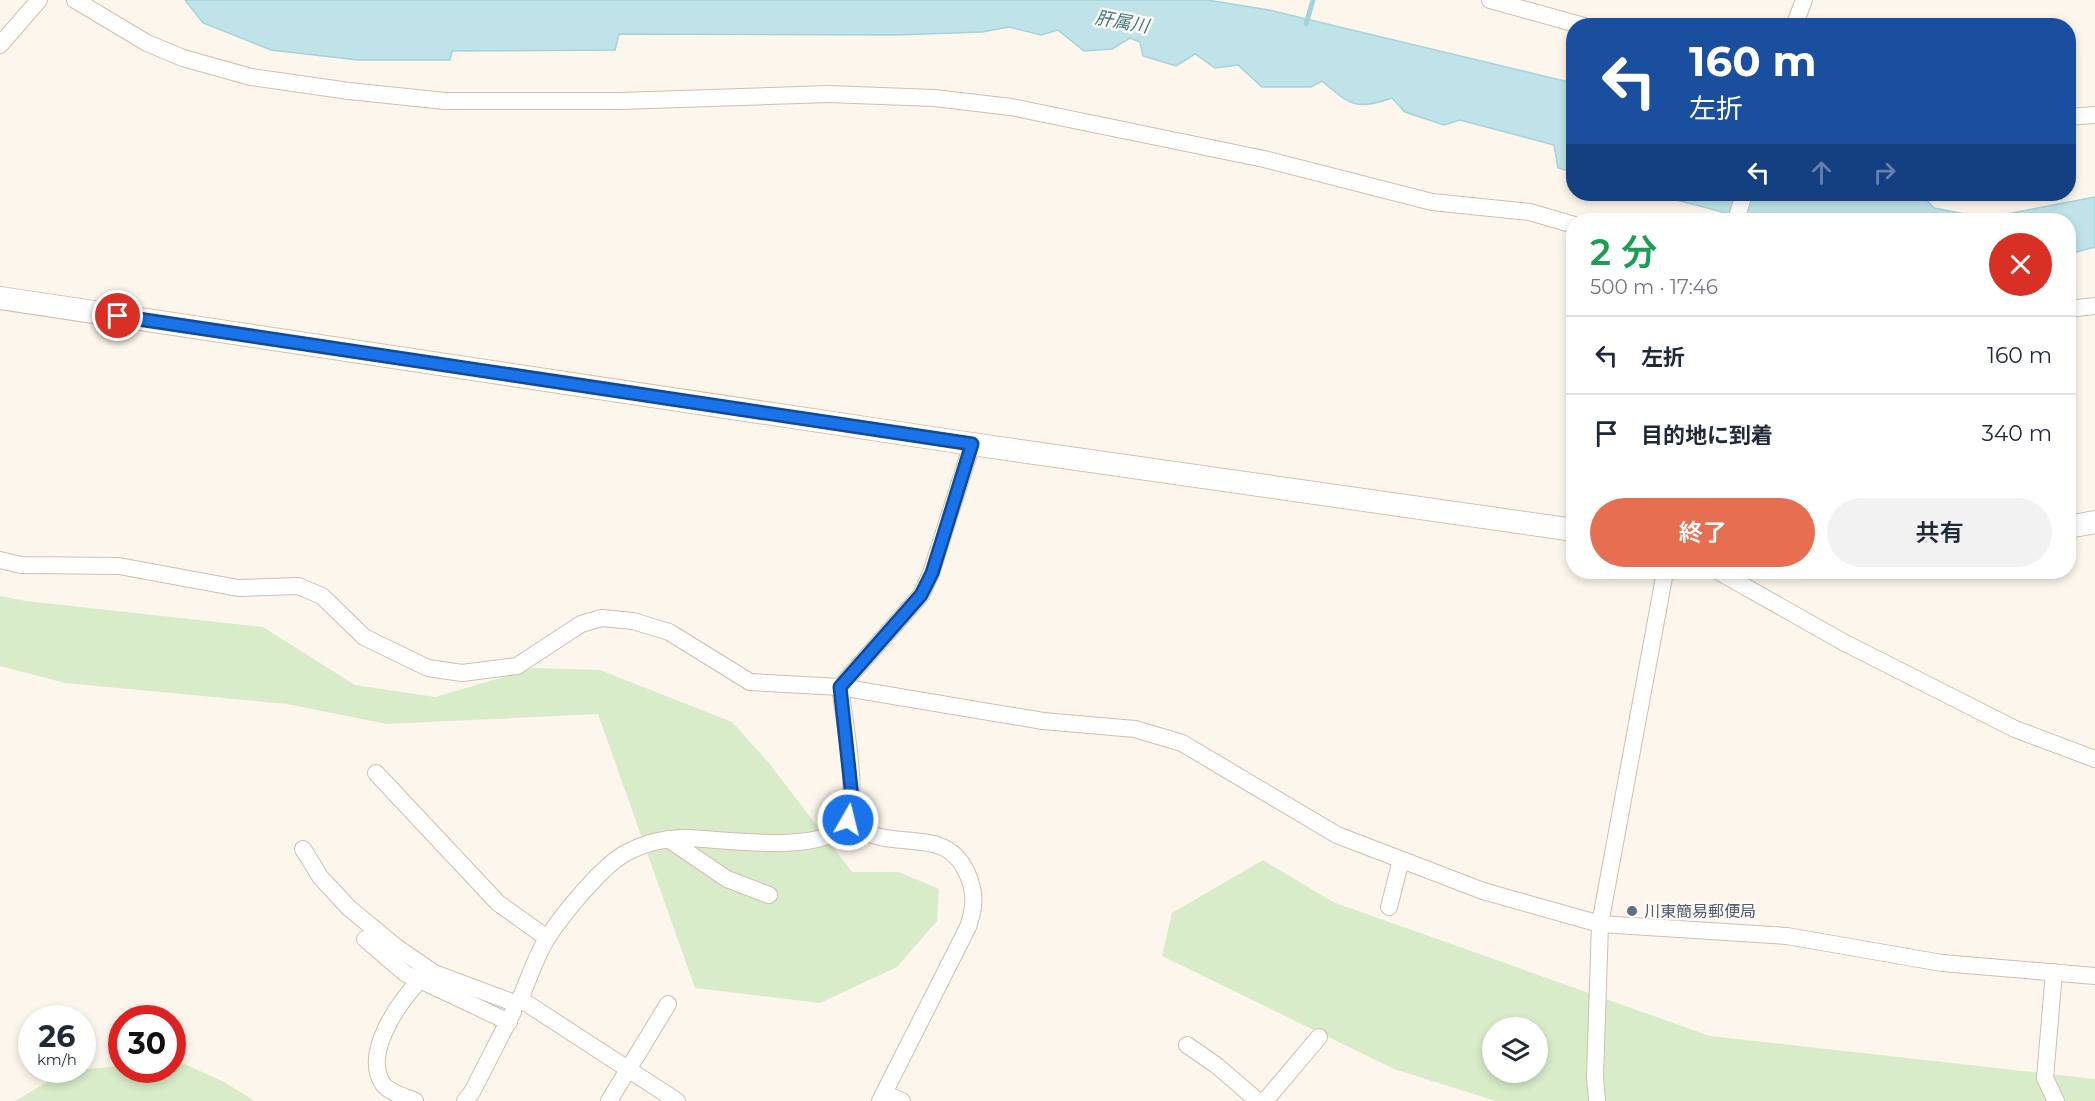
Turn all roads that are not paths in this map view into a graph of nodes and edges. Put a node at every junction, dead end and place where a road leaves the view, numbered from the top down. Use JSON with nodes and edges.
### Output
{"nodes":[{"id":1,"x":39,"y":0,"type":"edge"},
{"id":2,"x":75,"y":0,"type":"edge"},
{"id":3,"x":1490,"y":0,"type":"edge"},
{"id":4,"x":1804,"y":0,"type":"edge"},
{"id":5,"x":1797,"y":18,"type":"edge"},
{"id":6,"x":1566,"y":21,"type":"edge"},
{"id":7,"x":0,"y":45,"type":"edge"},
{"id":8,"x":2095,"y":115,"type":"edge"},
{"id":9,"x":2076,"y":116,"type":"edge"},
{"id":10,"x":1566,"y":223,"type":"edge"},
{"id":11,"x":0,"y":298,"type":"edge"},
{"id":12,"x":2095,"y":306,"type":"edge"},
{"id":13,"x":2076,"y":308,"type":"edge"},
{"id":14,"x":972,"y":444,"type":"junction"},
{"id":15,"x":2095,"y":522,"type":"edge"},
{"id":16,"x":2076,"y":526,"type":"edge"},
{"id":17,"x":1566,"y":529,"type":"edge"},
{"id":18,"x":0,"y":560,"type":"edge"},
{"id":19,"x":1664,"y":579,"type":"edge"},
{"id":20,"x":1731,"y":579,"type":"edge"},
{"id":21,"x":840,"y":687,"type":"junction"},
{"id":22,"x":2095,"y":759,"type":"edge"},
{"id":23,"x":375,"y":773,"type":"dead end"},
{"id":24,"x":848,"y":820,"type":"junction"},
{"id":25,"x":668,"y":839,"type":"junction"},
{"id":26,"x":303,"y":849,"type":"dead end"},
{"id":27,"x":1401,"y":860,"type":"junction"},
{"id":28,"x":769,"y":895,"type":"dead end"},
{"id":29,"x":1389,"y":907,"type":"dead end"},
{"id":30,"x":1600,"y":924,"type":"junction"},
{"id":31,"x":547,"y":938,"type":"junction"},
{"id":32,"x":365,"y":939,"type":"dead end"},
{"id":33,"x":2054,"y":972,"type":"junction"},
{"id":34,"x":2095,"y":976,"type":"edge"},
{"id":35,"x":420,"y":980,"type":"junction"},
{"id":36,"x":519,"y":1002,"type":"junction"},
{"id":37,"x":668,"y":1004,"type":"dead end"},
{"id":38,"x":509,"y":1022,"type":"junction"},
{"id":39,"x":1319,"y":1037,"type":"dead end"},
{"id":40,"x":1188,"y":1045,"type":"dead end"},
{"id":41,"x":630,"y":1070,"type":"junction"},
{"id":42,"x":883,"y":1097,"type":"edge"},
{"id":43,"x":415,"y":1101,"type":"edge"},
{"id":44,"x":465,"y":1101,"type":"edge"},
{"id":45,"x":609,"y":1101,"type":"edge"},
{"id":46,"x":677,"y":1101,"type":"edge"},
{"id":47,"x":902,"y":1101,"type":"edge"},
{"id":48,"x":1258,"y":1101,"type":"edge"},
{"id":49,"x":1265,"y":1101,"type":"edge"},
{"id":50,"x":1597,"y":1101,"type":"edge"},
{"id":51,"x":2056,"y":1101,"type":"edge"}],
"edges":[{"from":1,"to":7,"type":"street"},
{"from":2,"to":10,"type":"street"},
{"from":3,"to":6,"type":"street"},
{"from":4,"to":5,"type":"street"},
{"from":8,"to":9,"type":"street"},
{"from":11,"to":14,"type":"street"},
{"from":12,"to":13,"type":"street"},
{"from":14,"to":17,"type":"street"},
{"from":14,"to":21,"type":"street"},
{"from":15,"to":16,"type":"street"},
{"from":18,"to":21,"type":"street"},
{"from":19,"to":30,"type":"street"},
{"from":20,"to":22,"type":"street"},
{"from":21,"to":24,"type":"street"},
{"from":21,"to":27,"type":"street"},
{"from":23,"to":31,"type":"street"},
{"from":24,"to":25,"type":"street"},
{"from":24,"to":42,"type":"street"},
{"from":25,"to":28,"type":"street"},
{"from":25,"to":31,"type":"street"},
{"from":26,"to":36,"type":"street"},
{"from":27,"to":29,"type":"street"},
{"from":27,"to":30,"type":"street"},
{"from":30,"to":33,"type":"street"},
{"from":30,"to":50,"type":"street"},
{"from":31,"to":36,"type":"street"},
{"from":32,"to":35,"type":"street"},
{"from":33,"to":34,"type":"street"},
{"from":33,"to":51,"type":"street"},
{"from":35,"to":38,"type":"street"},
{"from":35,"to":43,"type":"street"},
{"from":36,"to":38,"type":"street"},
{"from":36,"to":41,"type":"street"},
{"from":37,"to":41,"type":"street"},
{"from":38,"to":44,"type":"street"},
{"from":39,"to":49,"type":"street"},
{"from":40,"to":48,"type":"street"},
{"from":41,"to":45,"type":"street"},
{"from":41,"to":46,"type":"street"},
{"from":42,"to":47,"type":"street"}]}
